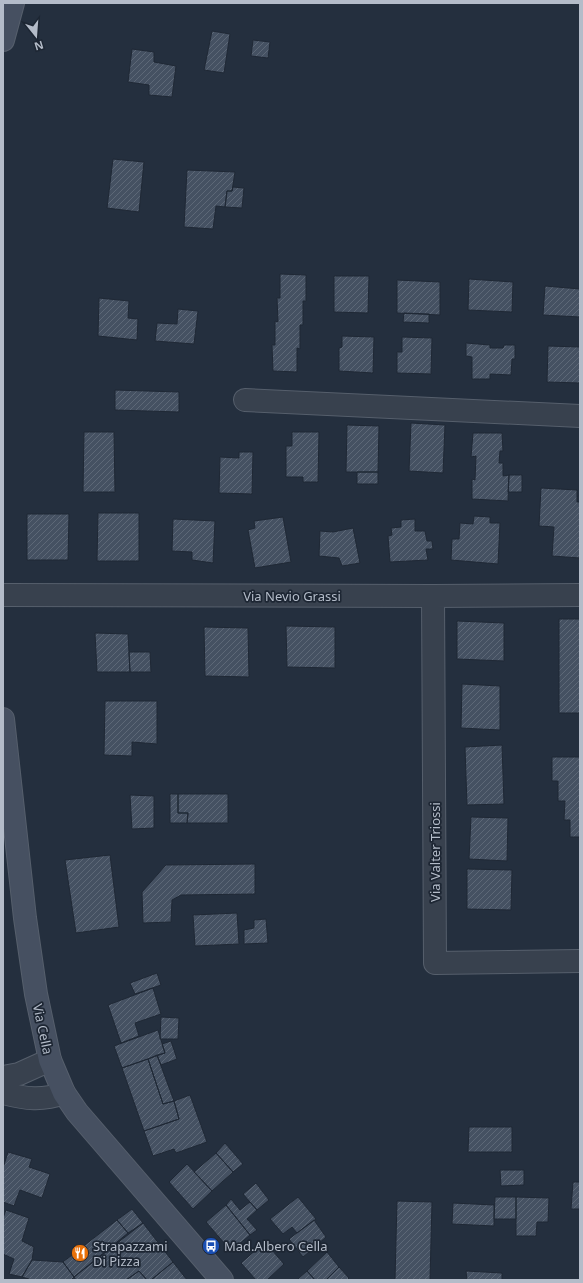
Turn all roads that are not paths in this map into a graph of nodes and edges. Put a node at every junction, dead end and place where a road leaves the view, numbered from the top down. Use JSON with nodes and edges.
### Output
{"nodes":[{"id":1,"x":14,"y":3,"type":"edge"},
{"id":2,"x":3,"y":40,"type":"edge"},
{"id":3,"x":245,"y":400,"type":"dead end"},
{"id":4,"x":580,"y":416,"type":"edge"},
{"id":5,"x":3,"y":595,"type":"edge"},
{"id":6,"x":580,"y":595,"type":"edge"},
{"id":7,"x":433,"y":596,"type":"junction"},
{"id":8,"x":3,"y":718,"type":"edge"},
{"id":9,"x":580,"y":961,"type":"edge"},
{"id":10,"x":50,"y":1060,"type":"junction"},
{"id":11,"x":3,"y":1078,"type":"edge"},
{"id":12,"x":3,"y":1093,"type":"edge"},
{"id":13,"x":64,"y":1093,"type":"junction"},
{"id":14,"x":222,"y":1280,"type":"edge"}],
"edges":[{"from":1,"to":2,"type":"street"},
{"from":3,"to":4,"type":"street"},
{"from":5,"to":7,"type":"street","name":"Via Nevio Grassi"},
{"from":6,"to":7,"type":"street","name":"Via Nevio Grassi"},
{"from":7,"to":9,"type":"street","name":"Via Valter Triossi"},
{"from":8,"to":10,"type":"street","name":"Via Cella"},
{"from":10,"to":11,"type":"street"},
{"from":10,"to":13,"type":"street","name":"Via Cella"},
{"from":12,"to":13,"type":"street"},
{"from":13,"to":14,"type":"street","name":"Via Cella"}]}
